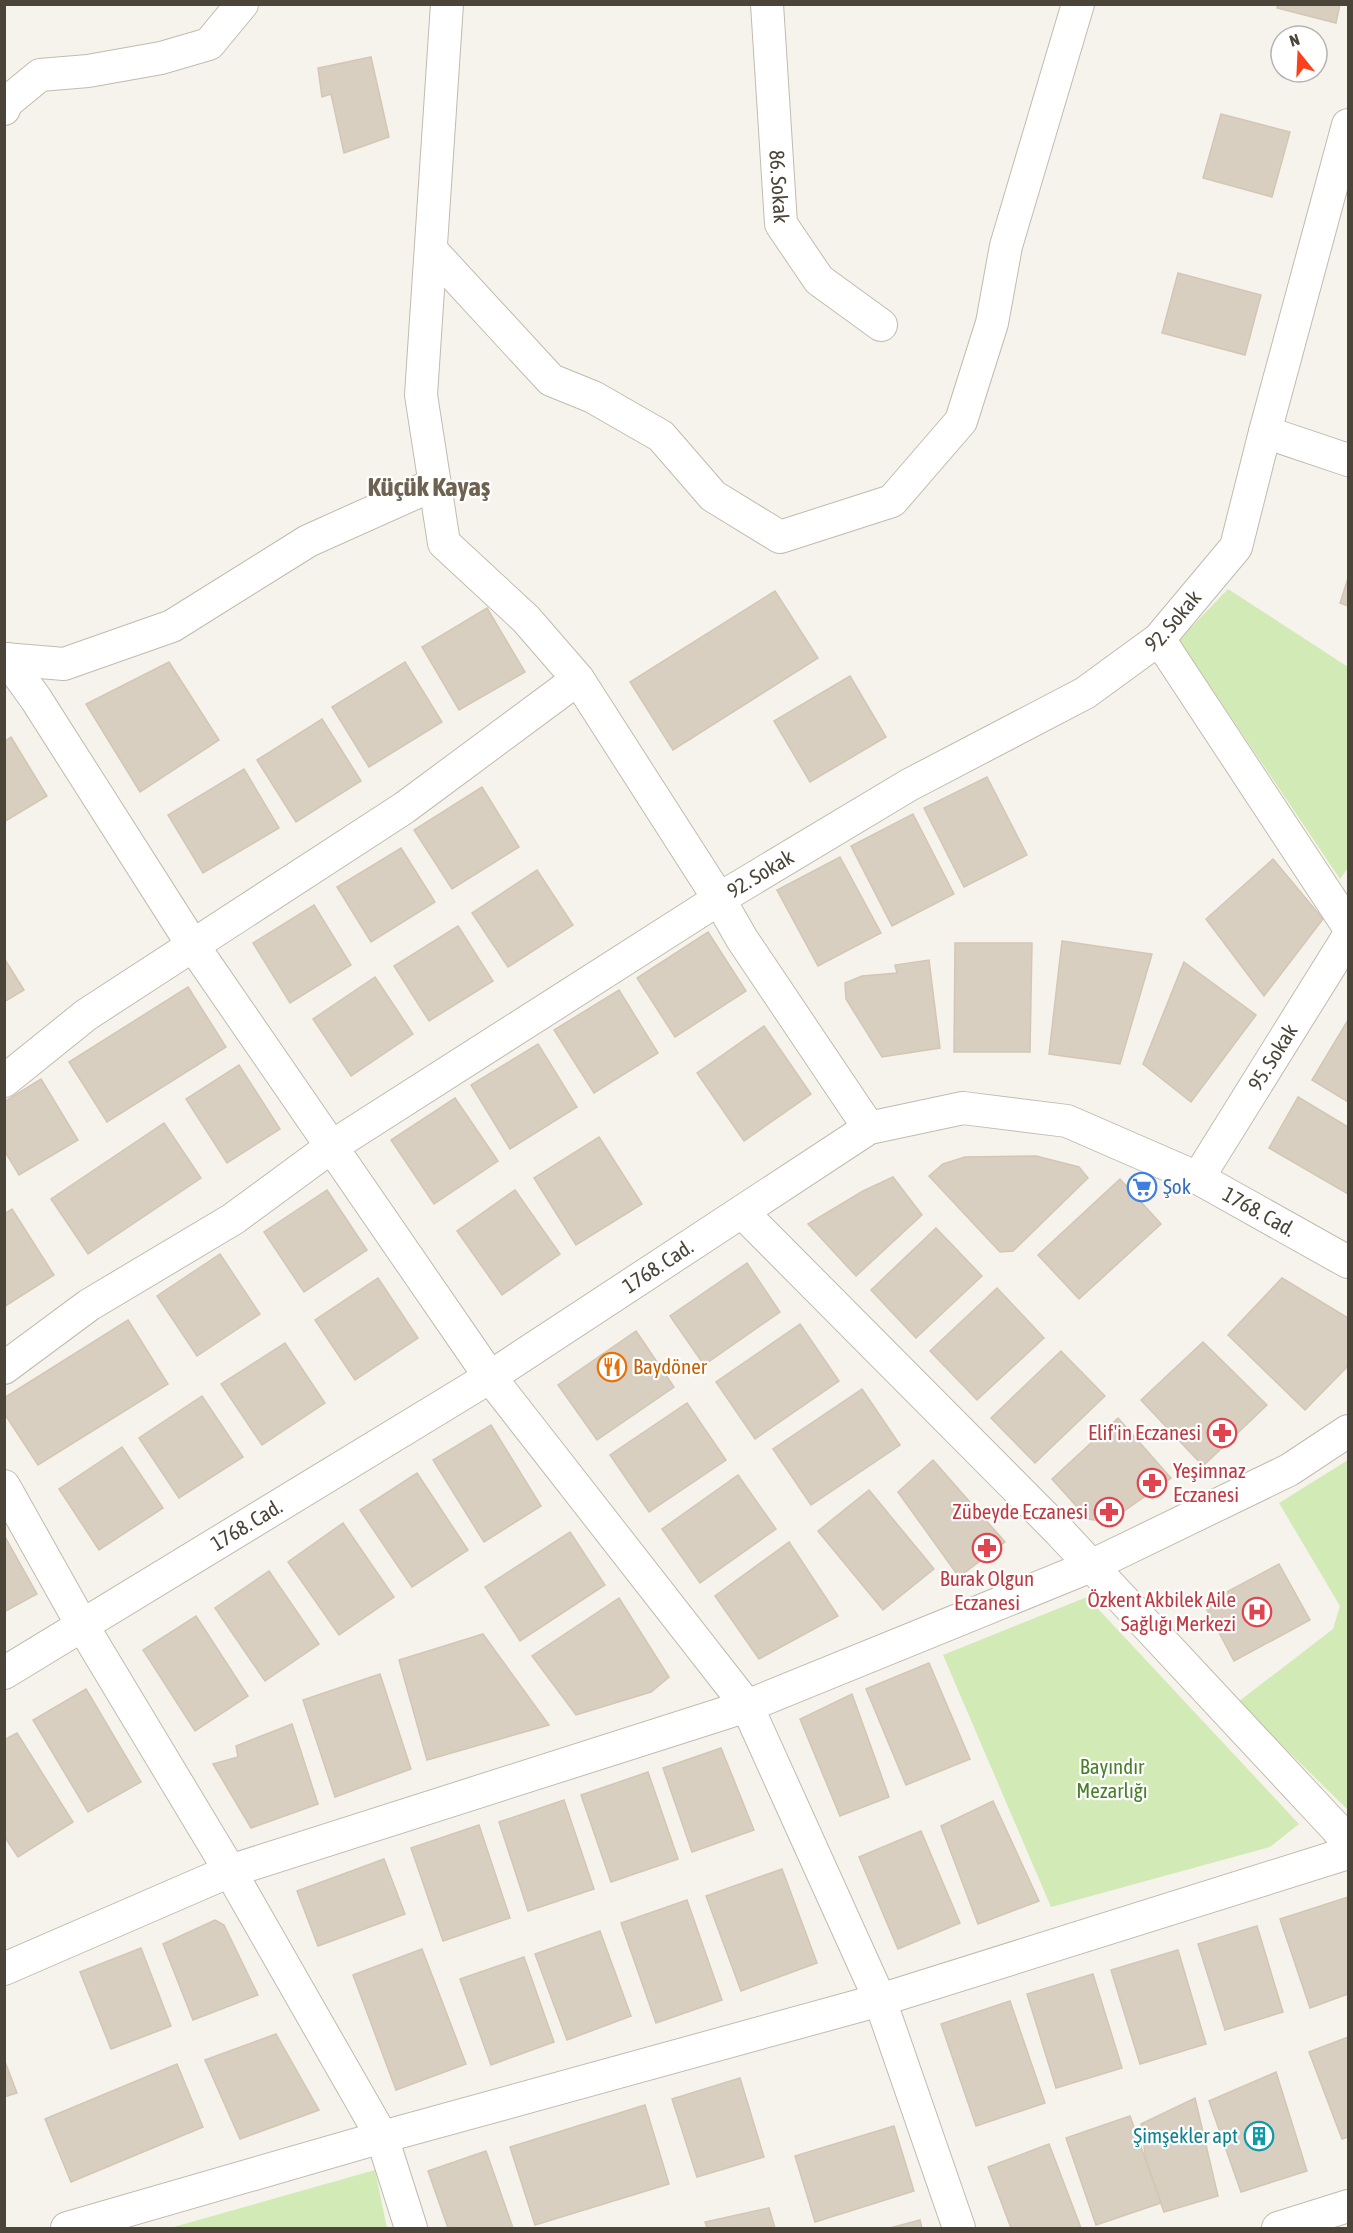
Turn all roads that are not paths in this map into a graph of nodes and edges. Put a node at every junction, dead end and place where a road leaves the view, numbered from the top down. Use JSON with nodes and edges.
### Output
{"nodes":[{"id":1,"x":242,"y":4,"type":"edge"},
{"id":2,"x":447,"y":4,"type":"edge"},
{"id":3,"x":767,"y":4,"type":"edge"},
{"id":4,"x":1078,"y":4,"type":"edge"},
{"id":5,"x":4,"y":109,"type":"edge"},
{"id":6,"x":1348,"y":124,"type":"edge"},
{"id":7,"x":433,"y":252,"type":"junction"},
{"id":8,"x":881,"y":326,"type":"dead end"},
{"id":9,"x":1264,"y":432,"type":"junction"},
{"id":10,"x":1348,"y":460,"type":"edge"},
{"id":11,"x":435,"y":484,"type":"junction"},
{"id":12,"x":1159,"y":639,"type":"junction"},
{"id":13,"x":6,"y":660,"type":"edge"},
{"id":14,"x":578,"y":679,"type":"junction"},
{"id":15,"x":719,"y":899,"type":"junction"},
{"id":16,"x":1348,"y":926,"type":"edge"},
{"id":17,"x":1348,"y":937,"type":"edge"},
{"id":18,"x":192,"y":944,"type":"junction"},
{"id":19,"x":4,"y":1081,"type":"edge"},
{"id":20,"x":869,"y":1128,"type":"junction"},
{"id":21,"x":331,"y":1147,"type":"junction"},
{"id":22,"x":1198,"y":1178,"type":"junction"},
{"id":23,"x":742,"y":1212,"type":"junction"},
{"id":24,"x":1348,"y":1262,"type":"edge"},
{"id":25,"x":4,"y":1368,"type":"edge"},
{"id":26,"x":490,"y":1377,"type":"junction"},
{"id":27,"x":1348,"y":1431,"type":"edge"},
{"id":28,"x":4,"y":1486,"type":"edge"},
{"id":29,"x":1092,"y":1566,"type":"junction"},
{"id":30,"x":82,"y":1625,"type":"junction"},
{"id":31,"x":4,"y":1673,"type":"edge"},
{"id":32,"x":747,"y":1706,"type":"junction"},
{"id":33,"x":1348,"y":1844,"type":"edge"},
{"id":34,"x":1348,"y":1853,"type":"edge"},
{"id":35,"x":230,"y":1871,"type":"junction"},
{"id":36,"x":4,"y":1969,"type":"edge"},
{"id":37,"x":880,"y":2000,"type":"junction"},
{"id":38,"x":382,"y":2137,"type":"junction"},
{"id":39,"x":1348,"y":2206,"type":"edge"},
{"id":40,"x":67,"y":2229,"type":"edge"},
{"id":41,"x":411,"y":2229,"type":"edge"},
{"id":42,"x":959,"y":2229,"type":"edge"},
{"id":43,"x":1278,"y":2229,"type":"edge"}],
"edges":[{"from":1,"to":5,"type":"street"},
{"from":2,"to":7,"type":"street"},
{"from":3,"to":8,"type":"street","name":"86. Sokak"},
{"from":4,"to":7,"type":"street"},
{"from":6,"to":9,"type":"street","name":"92. Sokak"},
{"from":7,"to":11,"type":"street"},
{"from":9,"to":10,"type":"street"},
{"from":9,"to":12,"type":"street","name":"92. Sokak"},
{"from":11,"to":13,"type":"street"},
{"from":11,"to":14,"type":"street"},
{"from":12,"to":15,"type":"street","name":"92. Sokak"},
{"from":12,"to":16,"type":"street"},
{"from":13,"to":18,"type":"street"},
{"from":14,"to":15,"type":"street"},
{"from":14,"to":18,"type":"street"},
{"from":15,"to":20,"type":"street"},
{"from":15,"to":21,"type":"street","name":"92. Sokak"},
{"from":17,"to":22,"type":"street","name":"95. Sokak"},
{"from":18,"to":19,"type":"street"},
{"from":18,"to":21,"type":"street"},
{"from":20,"to":22,"type":"street","name":"1768. Cad."},
{"from":20,"to":23,"type":"street","name":"1768. Cad."},
{"from":21,"to":25,"type":"street","name":"92. Sokak"},
{"from":21,"to":26,"type":"street"},
{"from":22,"to":24,"type":"street","name":"1768. Cad."},
{"from":23,"to":26,"type":"street","name":"1768. Cad."},
{"from":23,"to":29,"type":"street"},
{"from":26,"to":30,"type":"street","name":"1768. Cad."},
{"from":26,"to":32,"type":"street"},
{"from":27,"to":29,"type":"street"},
{"from":28,"to":30,"type":"street"},
{"from":29,"to":32,"type":"street"},
{"from":29,"to":33,"type":"street"},
{"from":30,"to":31,"type":"street","name":"1768. Cad."},
{"from":30,"to":35,"type":"street"},
{"from":32,"to":35,"type":"street"},
{"from":32,"to":37,"type":"street"},
{"from":34,"to":37,"type":"street"},
{"from":35,"to":36,"type":"street"},
{"from":35,"to":38,"type":"street"},
{"from":37,"to":38,"type":"street"},
{"from":37,"to":42,"type":"street"},
{"from":38,"to":40,"type":"street"},
{"from":38,"to":41,"type":"street"},
{"from":39,"to":43,"type":"street"}]}
